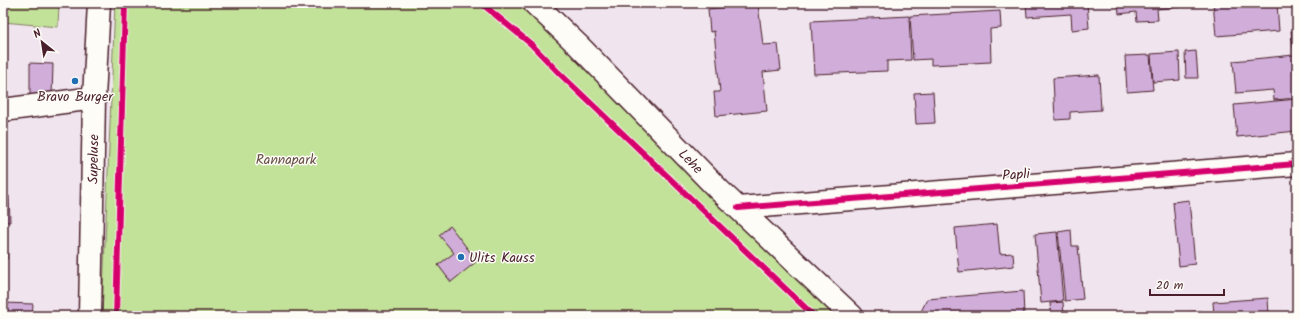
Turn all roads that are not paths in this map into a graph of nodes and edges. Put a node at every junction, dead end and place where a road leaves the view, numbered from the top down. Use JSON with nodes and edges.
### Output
{"nodes":[{"id":1,"x":99,"y":3,"type":"edge"},
{"id":2,"x":534,"y":3,"type":"edge"},
{"id":3,"x":94,"y":98,"type":"junction"},
{"id":4,"x":3,"y":110,"type":"edge"},
{"id":5,"x":1297,"y":164,"type":"edge"},
{"id":6,"x":738,"y":208,"type":"junction"},
{"id":7,"x":90,"y":316,"type":"edge"},
{"id":8,"x":852,"y":316,"type":"edge"}],
"edges":[{"from":1,"to":3,"type":"street","name":"Supeluse"},
{"from":2,"to":6,"type":"street","name":"Lehe"},
{"from":3,"to":4,"type":"street"},
{"from":3,"to":7,"type":"street","name":"Supeluse"},
{"from":5,"to":6,"type":"street","name":"Papli"},
{"from":6,"to":8,"type":"street","name":"Lehe"}]}
